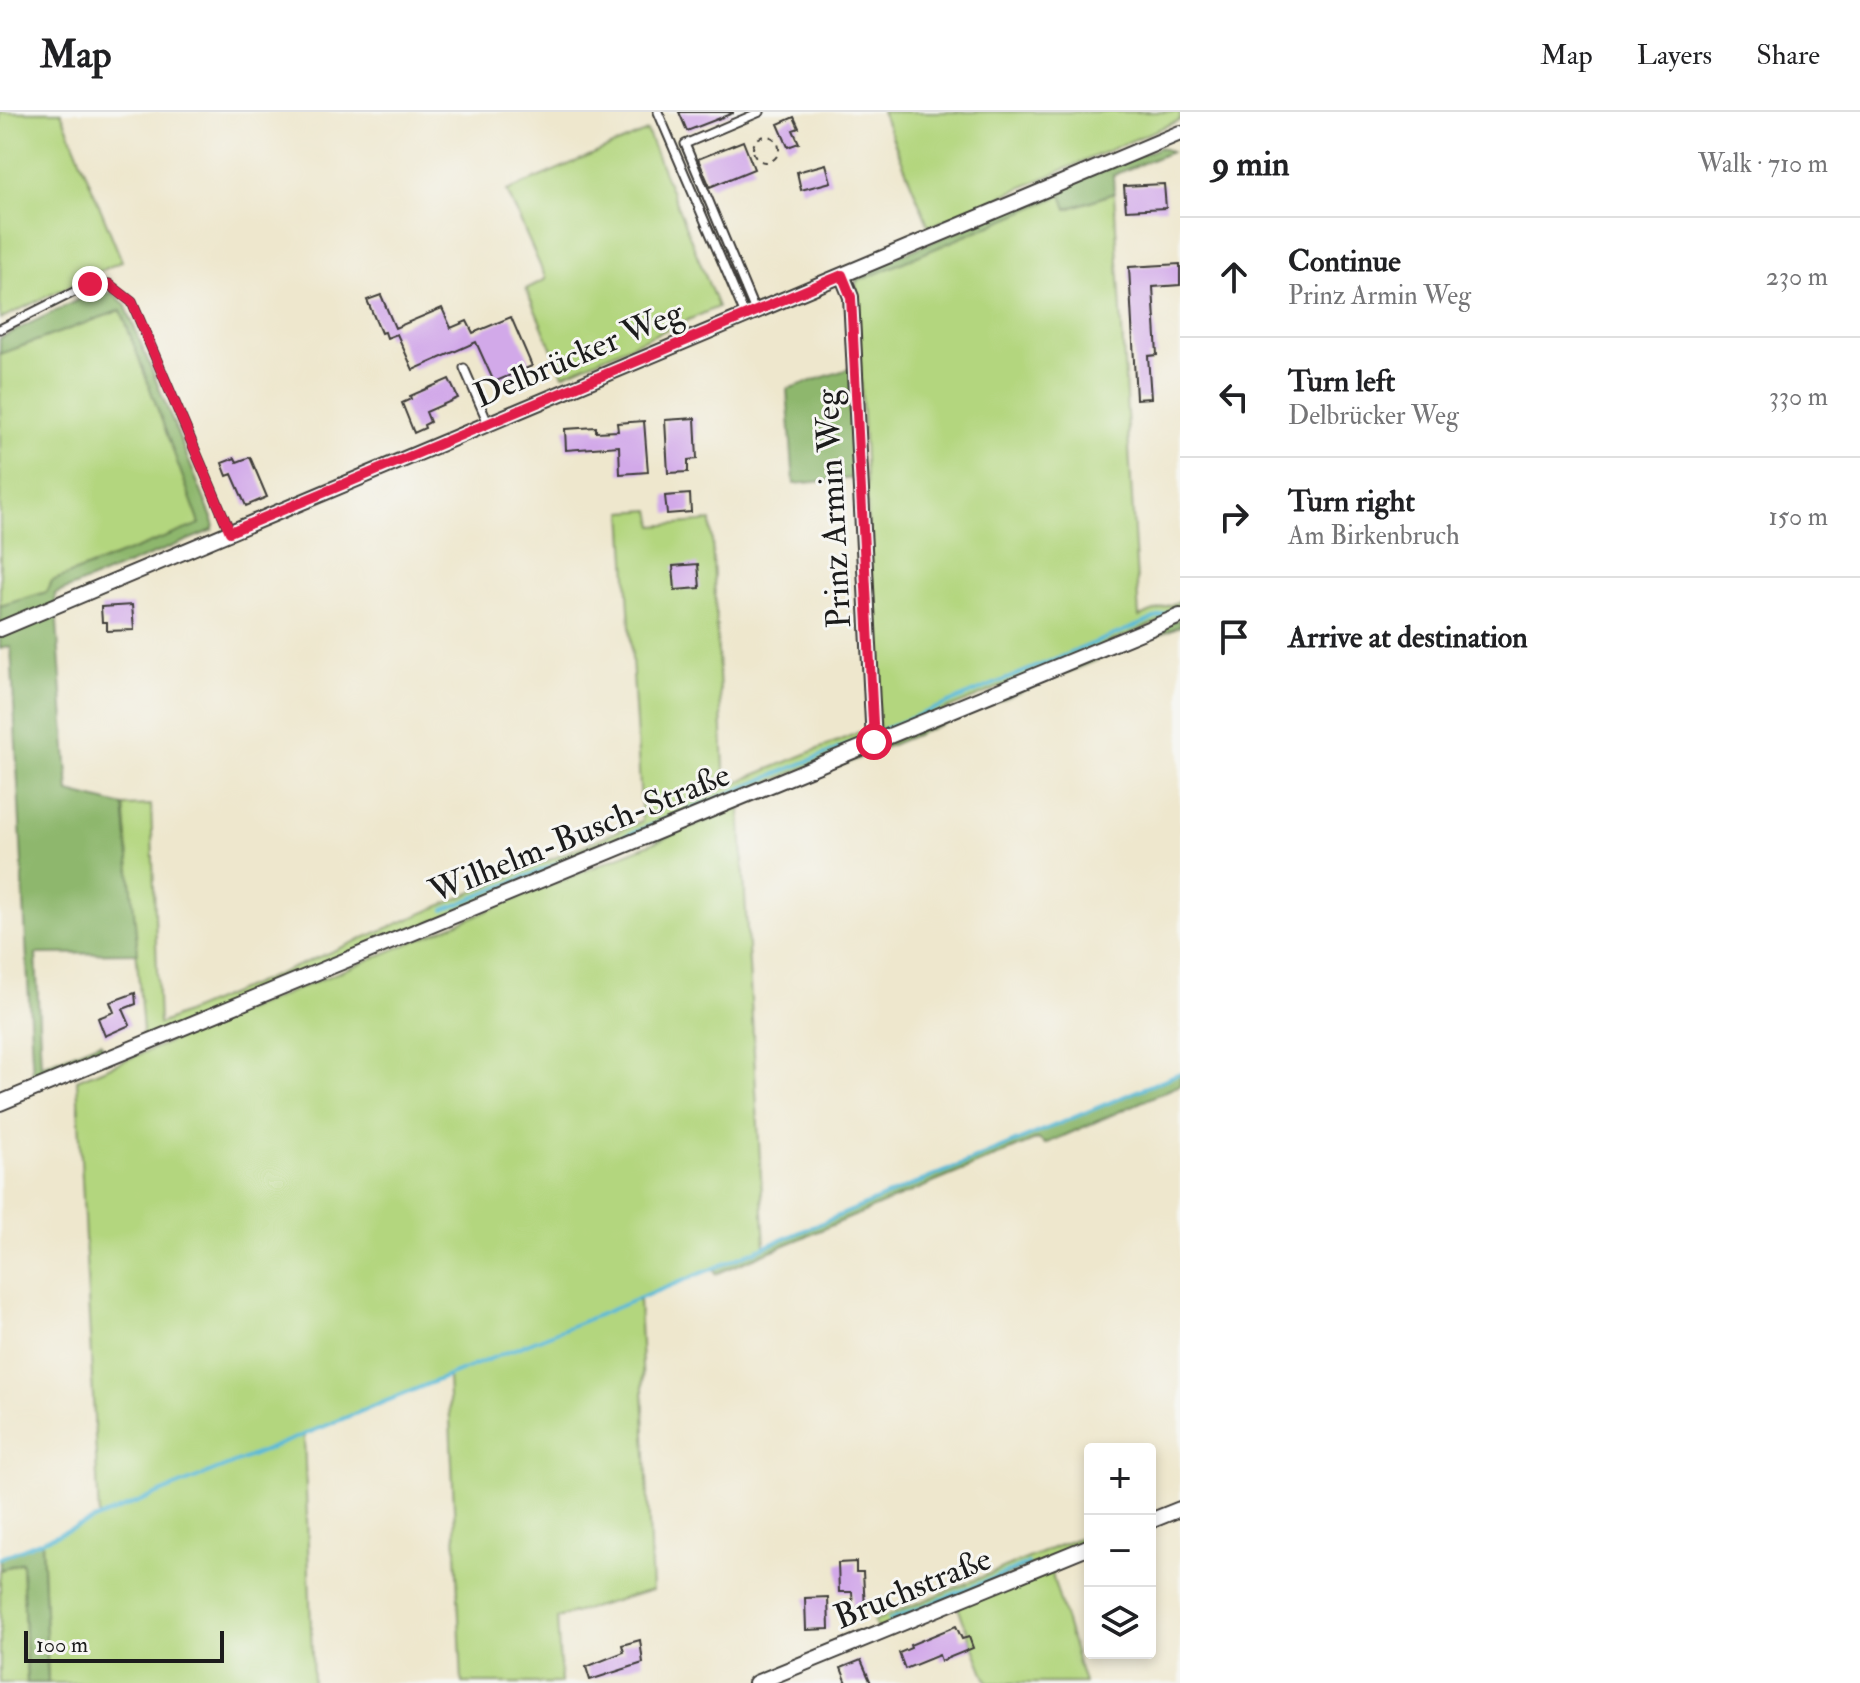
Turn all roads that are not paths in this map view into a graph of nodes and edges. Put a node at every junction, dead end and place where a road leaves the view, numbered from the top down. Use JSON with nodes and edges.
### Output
{"nodes":[{"id":1,"x":658,"y":112,"type":"edge"},
{"id":2,"x":760,"y":112,"type":"edge"},
{"id":3,"x":1180,"y":133,"type":"edge"},
{"id":4,"x":842,"y":275,"type":"junction"},
{"id":5,"x":750,"y":313,"type":"junction"},
{"id":6,"x":0,"y":329,"type":"edge"},
{"id":7,"x":464,"y":368,"type":"dead end"},
{"id":8,"x":488,"y":423,"type":"junction"},
{"id":9,"x":230,"y":532,"type":"junction"},
{"id":10,"x":1180,"y":616,"type":"edge"},
{"id":11,"x":0,"y":629,"type":"edge"},
{"id":12,"x":874,"y":742,"type":"junction"},
{"id":13,"x":0,"y":1103,"type":"edge"},
{"id":14,"x":1180,"y":1509,"type":"edge"},
{"id":15,"x":1156,"y":1519,"type":"edge"},
{"id":16,"x":1084,"y":1548,"type":"edge"},
{"id":17,"x":756,"y":1683,"type":"edge"}],
"edges":[{"from":1,"to":5,"type":"lane"},
{"from":2,"to":5,"type":"lane"},
{"from":3,"to":4,"type":"street","name":"Delbrücker Weg"},
{"from":4,"to":5,"type":"street","name":"Delbrücker Weg"},
{"from":4,"to":12,"type":"street","name":"Prinz Armin Weg"},
{"from":5,"to":8,"type":"street","name":"Delbrücker Weg"},
{"from":6,"to":9,"type":"lane"},
{"from":7,"to":8,"type":"lane"},
{"from":8,"to":9,"type":"street","name":"Delbrücker Weg"},
{"from":9,"to":11,"type":"street","name":"Delbrücker Weg"},
{"from":10,"to":12,"type":"street","name":"Wilhelm-Busch-Straße"},
{"from":12,"to":13,"type":"street","name":"Wilhelm-Busch-Straße"},
{"from":14,"to":15,"type":"street"},
{"from":16,"to":17,"type":"street","name":"Bruchstraße"}]}
